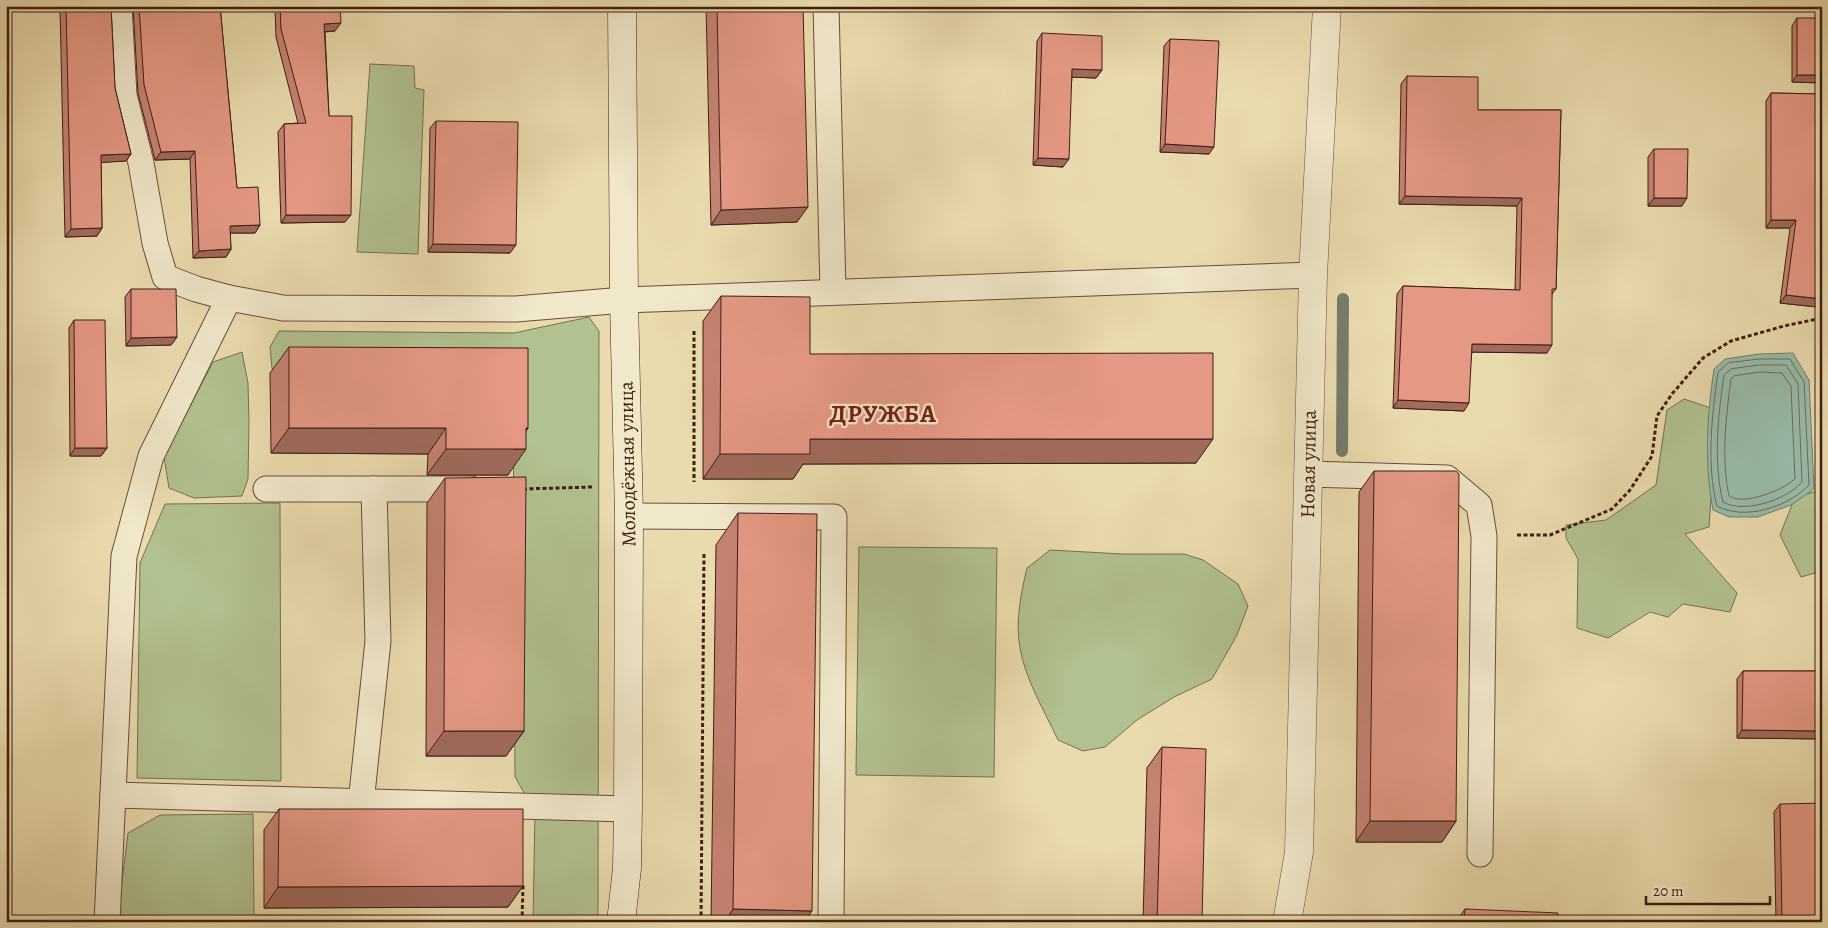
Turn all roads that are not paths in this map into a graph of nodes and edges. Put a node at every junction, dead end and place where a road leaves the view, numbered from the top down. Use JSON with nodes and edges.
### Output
{"nodes":[{"id":1,"x":118,"y":6,"type":"edge"},
{"id":2,"x":622,"y":6,"type":"edge"},
{"id":3,"x":826,"y":6,"type":"edge"},
{"id":4,"x":1327,"y":6,"type":"edge"},
{"id":5,"x":1313,"y":275,"type":"junction"},
{"id":6,"x":833,"y":292,"type":"junction"},
{"id":7,"x":229,"y":298,"type":"junction"},
{"id":8,"x":624,"y":300,"type":"junction"},
{"id":9,"x":1308,"y":474,"type":"junction"},
{"id":10,"x":266,"y":489,"type":"dead end"},
{"id":11,"x":374,"y":489,"type":"junction"},
{"id":12,"x":505,"y":489,"type":"edge"},
{"id":13,"x":629,"y":516,"type":"junction"},
{"id":14,"x":113,"y":795,"type":"junction"},
{"id":15,"x":361,"y":803,"type":"junction"},
{"id":16,"x":628,"y":809,"type":"junction"},
{"id":17,"x":1480,"y":854,"type":"dead end"},
{"id":18,"x":107,"y":922,"type":"edge"},
{"id":19,"x":621,"y":922,"type":"edge"},
{"id":20,"x":831,"y":922,"type":"edge"},
{"id":21,"x":1287,"y":922,"type":"edge"}],
"edges":[{"from":1,"to":7,"type":"lane"},
{"from":2,"to":8,"type":"street","name":"Молодёжная улица"},
{"from":3,"to":6,"type":"lane"},
{"from":4,"to":5,"type":"street","name":"Новая улица"},
{"from":5,"to":6,"type":"lane"},
{"from":5,"to":9,"type":"street","name":"Новая улица"},
{"from":6,"to":8,"type":"lane"},
{"from":7,"to":8,"type":"lane"},
{"from":7,"to":14,"type":"lane"},
{"from":8,"to":13,"type":"street","name":"Молодёжная улица"},
{"from":9,"to":17,"type":"lane"},
{"from":9,"to":21,"type":"street","name":"Новая улица"},
{"from":10,"to":11,"type":"lane"},
{"from":11,"to":12,"type":"lane"},
{"from":11,"to":15,"type":"lane"},
{"from":13,"to":16,"type":"street","name":"Молодёжная улица"},
{"from":13,"to":20,"type":"lane"},
{"from":14,"to":15,"type":"lane"},
{"from":14,"to":18,"type":"lane"},
{"from":15,"to":16,"type":"lane"},
{"from":16,"to":19,"type":"street","name":"Молодёжная улица"}]}
